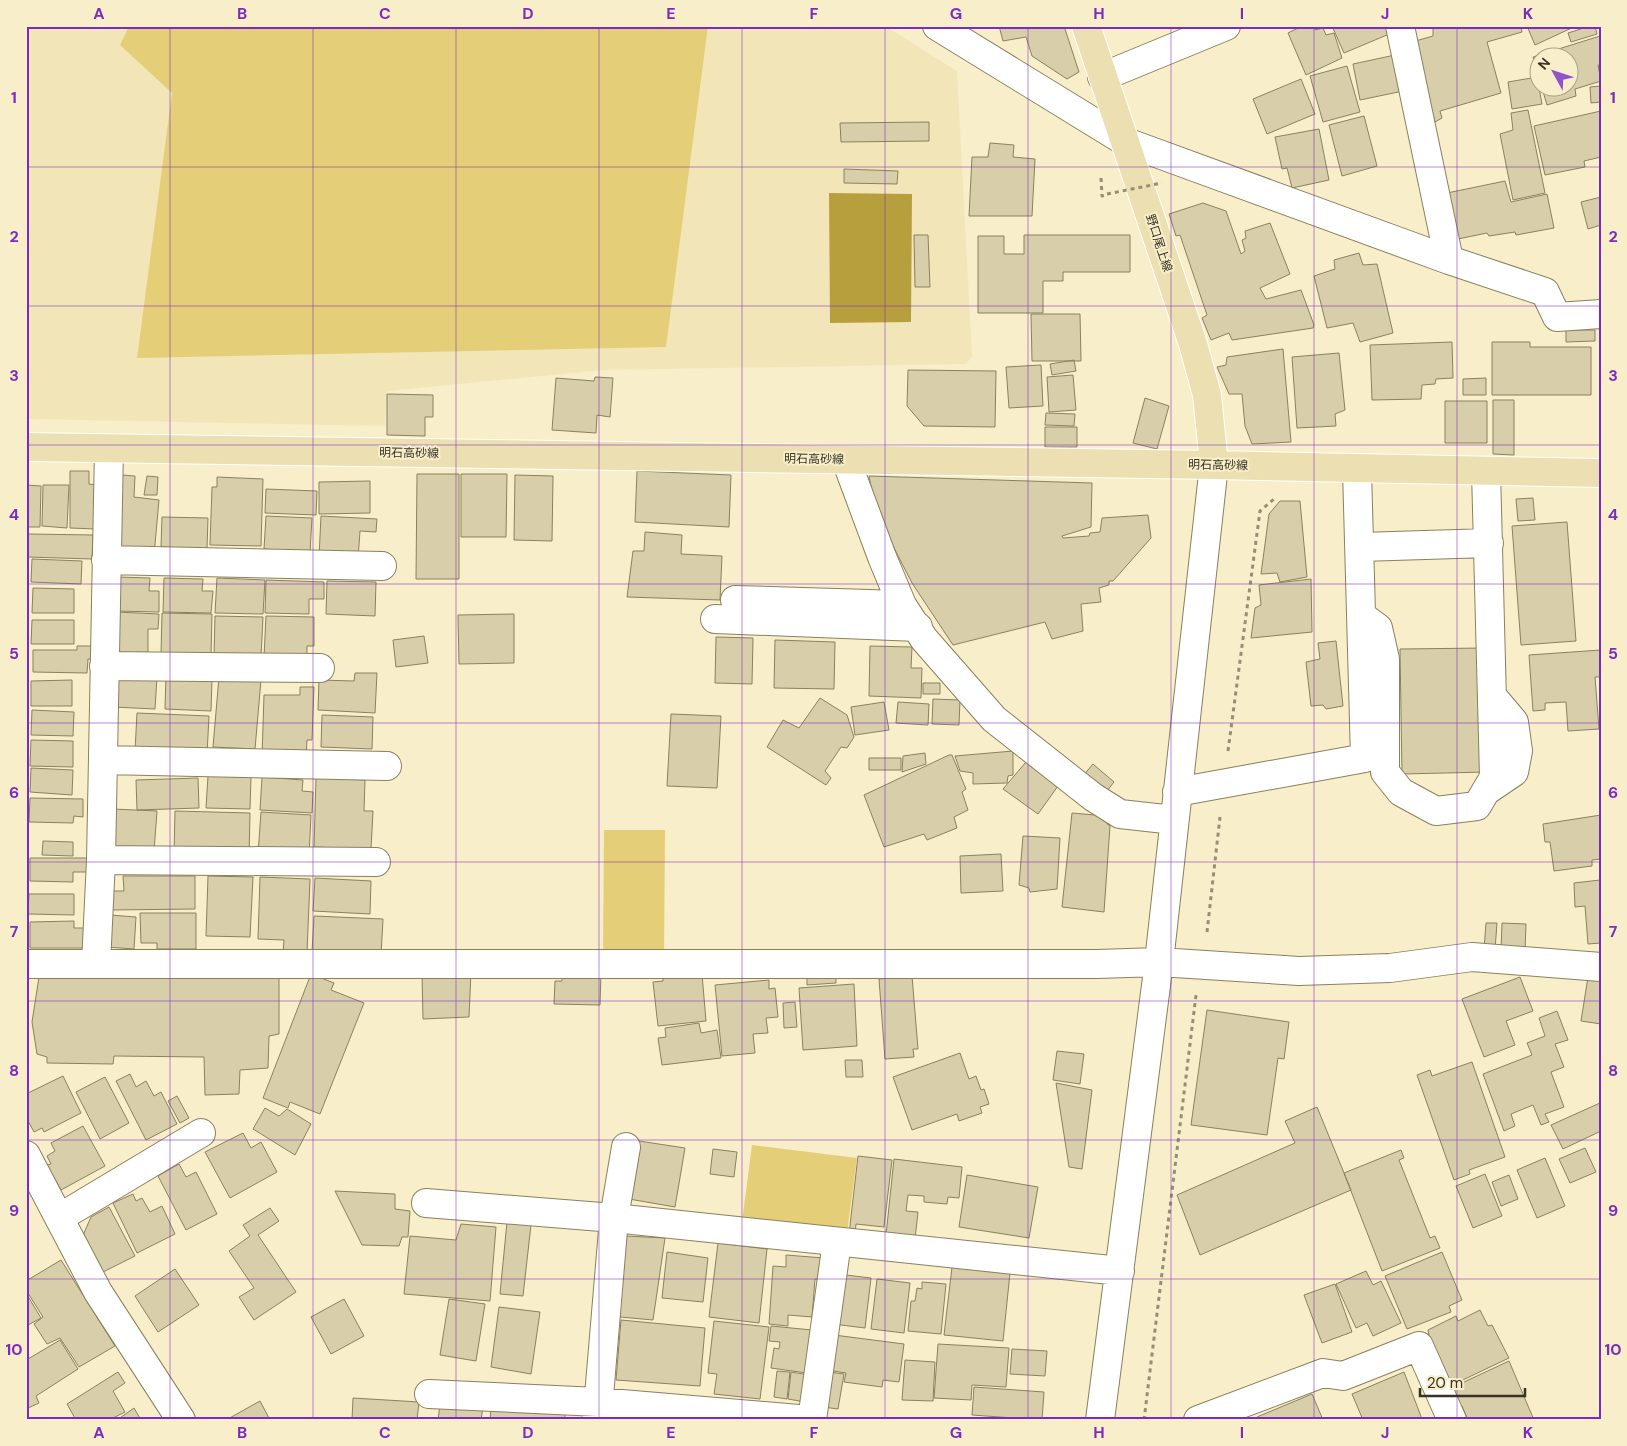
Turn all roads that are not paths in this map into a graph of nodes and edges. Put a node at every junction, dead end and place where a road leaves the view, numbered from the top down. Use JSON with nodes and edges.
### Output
{"nodes":[{"id":1,"x":937,"y":26,"type":"edge"},
{"id":2,"x":1086,"y":26,"type":"edge"},
{"id":3,"x":1226,"y":26,"type":"edge"},
{"id":4,"x":1400,"y":26,"type":"edge"},
{"id":5,"x":1102,"y":77,"type":"junction"},
{"id":6,"x":1126,"y":142,"type":"junction"},
{"id":7,"x":1448,"y":260,"type":"junction"},
{"id":8,"x":1601,"y":314,"type":"edge"},
{"id":9,"x":26,"y":447,"type":"edge"},
{"id":10,"x":108,"y":449,"type":"junction"},
{"id":11,"x":846,"y":460,"type":"junction"},
{"id":12,"x":1214,"y":465,"type":"junction"},
{"id":13,"x":1357,"y":470,"type":"junction"},
{"id":14,"x":1486,"y":471,"type":"junction"},
{"id":15,"x":1601,"y":473,"type":"edge"},
{"id":16,"x":1489,"y":543,"type":"junction"},
{"id":17,"x":1361,"y":547,"type":"junction"},
{"id":18,"x":106,"y":560,"type":"junction"},
{"id":19,"x":382,"y":566,"type":"dead end"},
{"id":20,"x":735,"y":600,"type":"dead end"},
{"id":21,"x":902,"y":605,"type":"junction"},
{"id":22,"x":1362,"y":616,"type":"junction"},
{"id":23,"x":715,"y":619,"type":"dead end"},
{"id":24,"x":918,"y":628,"type":"junction"},
{"id":25,"x":104,"y":666,"type":"junction"},
{"id":26,"x":320,"y":668,"type":"dead end"},
{"id":27,"x":102,"y":760,"type":"junction"},
{"id":28,"x":387,"y":766,"type":"dead end"},
{"id":29,"x":1177,"y":792,"type":"junction"},
{"id":30,"x":1174,"y":820,"type":"junction"},
{"id":31,"x":101,"y":860,"type":"junction"},
{"id":32,"x":376,"y":862,"type":"dead end"},
{"id":33,"x":1159,"y":962,"type":"junction"},
{"id":34,"x":26,"y":964,"type":"edge"},
{"id":35,"x":96,"y":964,"type":"junction"},
{"id":36,"x":1601,"y":968,"type":"edge"},
{"id":37,"x":201,"y":1133,"type":"dead end"},
{"id":38,"x":626,"y":1147,"type":"dead end"},
{"id":39,"x":26,"y":1155,"type":"edge"},
{"id":40,"x":36,"y":1198,"type":"edge"},
{"id":41,"x":426,"y":1202,"type":"dead end"},
{"id":42,"x":59,"y":1218,"type":"junction"},
{"id":43,"x":614,"y":1218,"type":"junction"},
{"id":44,"x":836,"y":1242,"type":"junction"},
{"id":45,"x":1120,"y":1271,"type":"junction"},
{"id":46,"x":429,"y":1394,"type":"dead end"},
{"id":47,"x":598,"y":1411,"type":"edge"},
{"id":48,"x":1226,"y":1416,"type":"edge"},
{"id":49,"x":181,"y":1420,"type":"edge"},
{"id":50,"x":811,"y":1420,"type":"edge"},
{"id":51,"x":1100,"y":1420,"type":"edge"},
{"id":52,"x":1198,"y":1420,"type":"edge"},
{"id":53,"x":1452,"y":1420,"type":"edge"}],
"edges":[{"from":1,"to":6,"type":"street"},
{"from":2,"to":5,"type":"main road","name":"野口尾上線"},
{"from":3,"to":5,"type":"street"},
{"from":4,"to":7,"type":"street"},
{"from":5,"to":6,"type":"main road","name":"野口尾上線"},
{"from":6,"to":7,"type":"street"},
{"from":6,"to":12,"type":"main road","name":"野口尾上線"},
{"from":7,"to":8,"type":"street"},
{"from":9,"to":10,"type":"main road","name":"明石高砂線"},
{"from":10,"to":11,"type":"main road","name":"明石高砂線"},
{"from":10,"to":18,"type":"street"},
{"from":11,"to":12,"type":"main road","name":"明石高砂線"},
{"from":11,"to":21,"type":"street"},
{"from":12,"to":13,"type":"main road","name":"明石高砂線"},
{"from":12,"to":29,"type":"street"},
{"from":13,"to":14,"type":"main road","name":"明石高砂線"},
{"from":13,"to":17,"type":"street"},
{"from":14,"to":15,"type":"main road","name":"明石高砂線"},
{"from":14,"to":16,"type":"street"},
{"from":16,"to":17,"type":"street"},
{"from":16,"to":22,"type":"street"},
{"from":17,"to":22,"type":"street"},
{"from":18,"to":19,"type":"street"},
{"from":18,"to":25,"type":"street"},
{"from":20,"to":21,"type":"street"},
{"from":21,"to":24,"type":"street"},
{"from":22,"to":29,"type":"street"},
{"from":23,"to":24,"type":"street"},
{"from":24,"to":30,"type":"street"},
{"from":25,"to":26,"type":"street"},
{"from":25,"to":27,"type":"street"},
{"from":27,"to":28,"type":"street"},
{"from":27,"to":31,"type":"street"},
{"from":29,"to":30,"type":"street"},
{"from":30,"to":33,"type":"street"},
{"from":31,"to":32,"type":"street"},
{"from":31,"to":35,"type":"street"},
{"from":33,"to":35,"type":"street"},
{"from":33,"to":36,"type":"street"},
{"from":33,"to":45,"type":"street"},
{"from":34,"to":35,"type":"street"},
{"from":37,"to":42,"type":"street"},
{"from":38,"to":43,"type":"street"},
{"from":39,"to":40,"type":"street"},
{"from":40,"to":42,"type":"street"},
{"from":41,"to":43,"type":"street"},
{"from":42,"to":49,"type":"street"},
{"from":43,"to":44,"type":"street"},
{"from":43,"to":47,"type":"street"},
{"from":44,"to":45,"type":"street"},
{"from":44,"to":50,"type":"street"},
{"from":45,"to":51,"type":"street"},
{"from":46,"to":47,"type":"street"},
{"from":47,"to":50,"type":"street"},
{"from":48,"to":52,"type":"street"},
{"from":48,"to":53,"type":"street"}]}
